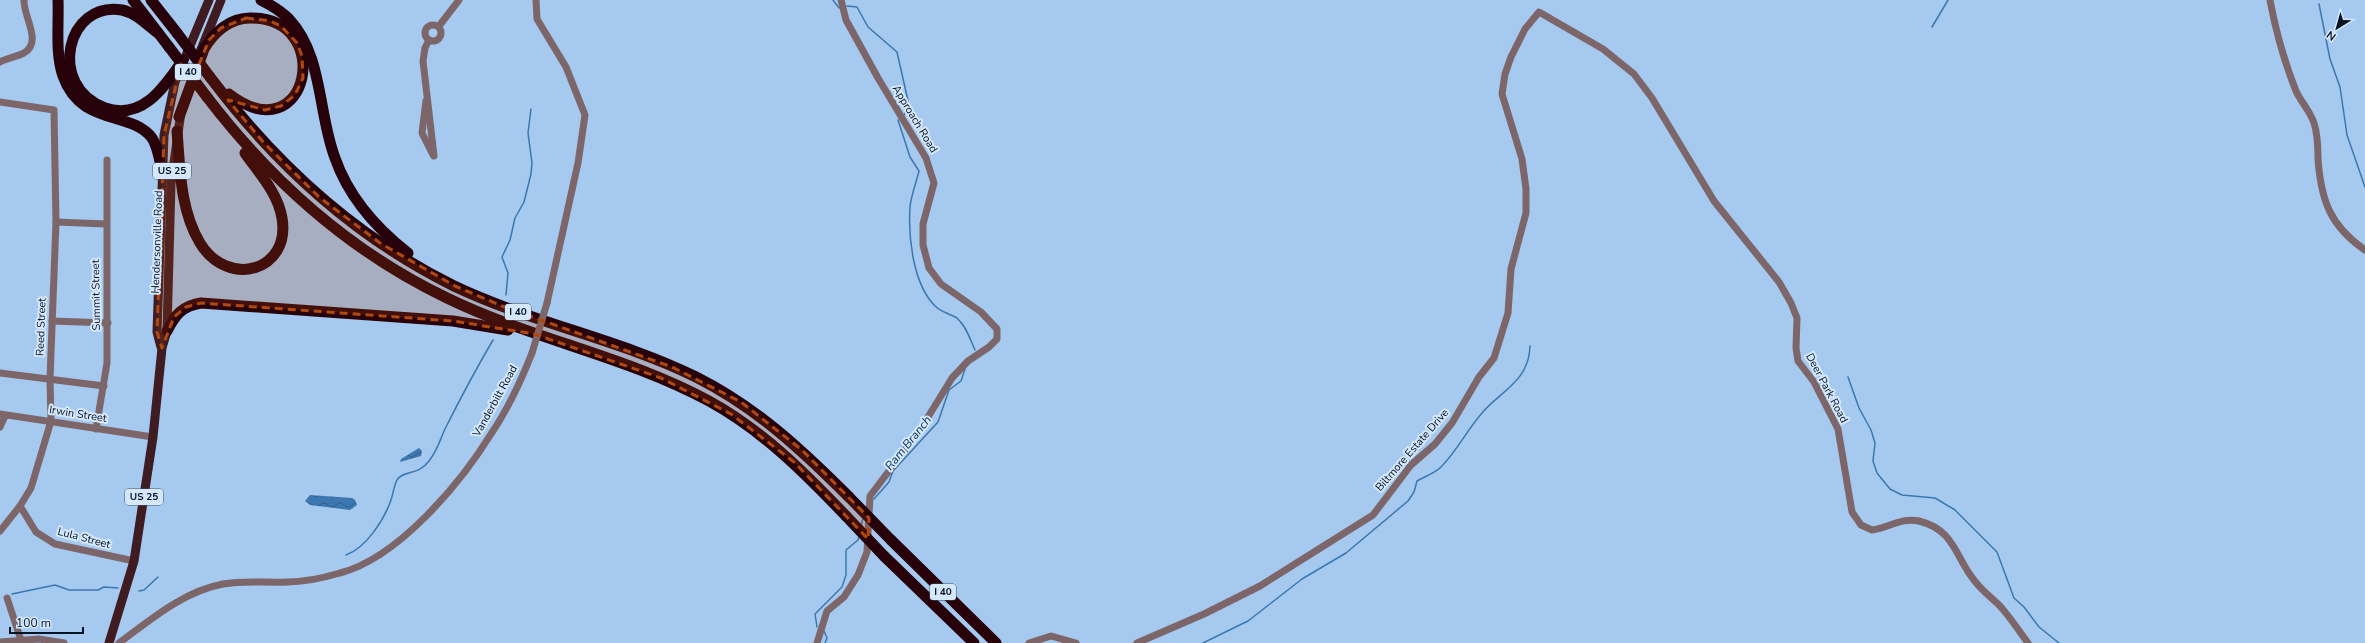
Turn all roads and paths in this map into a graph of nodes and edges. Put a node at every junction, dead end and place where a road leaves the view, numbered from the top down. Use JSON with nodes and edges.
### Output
{"nodes":[{"id":1,"x":24,"y":0,"type":"edge"},
{"id":2,"x":58,"y":0,"type":"edge"},
{"id":3,"x":133,"y":0,"type":"edge"},
{"id":4,"x":151,"y":0,"type":"edge"},
{"id":5,"x":208,"y":0,"type":"edge"},
{"id":6,"x":221,"y":0,"type":"edge"},
{"id":7,"x":261,"y":0,"type":"edge"},
{"id":8,"x":459,"y":0,"type":"edge"},
{"id":9,"x":536,"y":0,"type":"edge"},
{"id":10,"x":841,"y":0,"type":"edge"},
{"id":11,"x":2270,"y":0,"type":"edge"},
{"id":12,"x":1539,"y":12,"type":"joint"},
{"id":13,"x":439,"y":26,"type":"junction"},
{"id":14,"x":158,"y":33,"type":"junction"},
{"id":15,"x":429,"y":40,"type":"junction"},
{"id":16,"x":183,"y":60,"type":"junction"},
{"id":17,"x":0,"y":62,"type":"edge"},
{"id":18,"x":212,"y":80,"type":"junction"},
{"id":19,"x":426,"y":97,"type":"junction"},
{"id":20,"x":0,"y":102,"type":"edge"},
{"id":21,"x":179,"y":117,"type":"junction"},
{"id":22,"x":222,"y":117,"type":"junction"},
{"id":23,"x":177,"y":131,"type":"junction"},
{"id":24,"x":108,"y":160,"type":"dead end"},
{"id":25,"x":162,"y":170,"type":"junction"},
{"id":26,"x":56,"y":222,"type":"junction"},
{"id":27,"x":106,"y":224,"type":"junction"},
{"id":28,"x":2365,"y":250,"type":"edge"},
{"id":29,"x":431,"y":274,"type":"junction"},
{"id":30,"x":52,"y":321,"type":"junction"},
{"id":31,"x":108,"y":323,"type":"junction"},
{"id":32,"x":167,"y":331,"type":"junction"},
{"id":33,"x":534,"y":334,"type":"junction"},
{"id":34,"x":162,"y":348,"type":"junction"},
{"id":35,"x":0,"y":373,"type":"edge"},
{"id":36,"x":50,"y":379,"type":"junction"},
{"id":37,"x":104,"y":386,"type":"junction"},
{"id":38,"x":3,"y":415,"type":"edge"},
{"id":39,"x":51,"y":420,"type":"junction"},
{"id":40,"x":0,"y":427,"type":"edge"},
{"id":41,"x":96,"y":429,"type":"junction"},
{"id":42,"x":153,"y":437,"type":"junction"},
{"id":43,"x":20,"y":506,"type":"junction"},
{"id":44,"x":0,"y":531,"type":"edge"},
{"id":45,"x":134,"y":561,"type":"junction"},
{"id":46,"x":7,"y":598,"type":"dead end"},
{"id":47,"x":21,"y":641,"type":"edge"},
{"id":48,"x":0,"y":642,"type":"edge"},
{"id":49,"x":64,"y":643,"type":"edge"},
{"id":50,"x":109,"y":643,"type":"edge"},
{"id":51,"x":119,"y":643,"type":"edge"},
{"id":52,"x":817,"y":643,"type":"edge"},
{"id":53,"x":974,"y":643,"type":"edge"},
{"id":54,"x":996,"y":643,"type":"edge"},
{"id":55,"x":1029,"y":643,"type":"edge"},
{"id":56,"x":1076,"y":643,"type":"edge"},
{"id":57,"x":1137,"y":643,"type":"edge"},
{"id":58,"x":2028,"y":643,"type":"edge"}],
"edges":[{"from":1,"to":17,"type":"street"},
{"from":2,"to":25,"type":"highway"},
{"from":3,"to":14,"type":"highway","number":"I 40"},
{"from":4,"to":18,"type":"highway","number":"I 40","bridge":true},
{"from":5,"to":16,"type":"main road","name":"Hendersonville Road","number":"US 25"},
{"from":6,"to":21,"type":"main road","name":"Hendersonville Road","number":"US 25"},
{"from":7,"to":29,"type":"highway"},
{"from":8,"to":13,"type":"street"},
{"from":9,"to":51,"type":"street","name":"Vanderbilt Road","bridge":true},
{"from":10,"to":52,"type":"street","name":"Approach Road"},
{"from":11,"to":28,"type":"street"},
{"from":12,"to":57,"type":"street","name":"Biltmore Estate Drive"},
{"from":12,"to":58,"type":"street","name":"Deer Park Road"},
{"from":13,"to":15,"type":"street"},
{"from":13,"to":15,"type":"street"},
{"from":14,"to":16,"type":"highway"},
{"from":14,"to":22,"type":"highway","number":"I 40","bridge":true},
{"from":15,"to":19,"type":"street"},
{"from":16,"to":25,"type":"main road","name":"Hendersonville Road","number":"US 25"},
{"from":18,"to":21,"type":"highway"},
{"from":18,"to":29,"type":"highway","number":"I 40"},
{"from":19,"to":19,"type":"street"},
{"from":20,"to":26,"type":"street","name":"Reed Street"},
{"from":21,"to":23,"type":"main road","name":"Hendersonville Road","number":"US 25"},
{"from":22,"to":23,"type":"highway"},
{"from":22,"to":33,"type":"highway","number":"I 40"},
{"from":23,"to":32,"type":"main road","name":"Hendersonville Road","number":"US 25"},
{"from":24,"to":27,"type":"street","name":"Summit Street"},
{"from":25,"to":34,"type":"main road","name":"Hendersonville Road","number":"US 25"},
{"from":26,"to":27,"type":"street"},
{"from":26,"to":30,"type":"street","name":"Reed Street"},
{"from":27,"to":31,"type":"street","name":"Summit Street"},
{"from":29,"to":54,"type":"highway","number":"I 40","bridge":true},
{"from":30,"to":31,"type":"street"},
{"from":30,"to":36,"type":"street","name":"Reed Street"},
{"from":31,"to":37,"type":"street","name":"Summit Street"},
{"from":32,"to":33,"type":"highway"},
{"from":32,"to":34,"type":"main road","name":"Hendersonville Road","number":"US 25"},
{"from":33,"to":53,"type":"highway","number":"I 40","bridge":true},
{"from":34,"to":42,"type":"main road","name":"Hendersonville Road","number":"US 25"},
{"from":35,"to":36,"type":"street"},
{"from":36,"to":37,"type":"street"},
{"from":36,"to":39,"type":"street","name":"Reed Street"},
{"from":37,"to":41,"type":"street","name":"Summit Street"},
{"from":38,"to":39,"type":"street","name":"Irwin Street"},
{"from":38,"to":40,"type":"street"},
{"from":39,"to":41,"type":"street","name":"Irwin Street"},
{"from":39,"to":43,"type":"street","name":"Reed Street"},
{"from":41,"to":42,"type":"street","name":"Irwin Street"},
{"from":42,"to":45,"type":"main road","name":"Hendersonville Road","number":"US 25"},
{"from":43,"to":44,"type":"street","name":"Reed Street"},
{"from":43,"to":45,"type":"street","name":"Lula Street"},
{"from":45,"to":50,"type":"main road","name":"Hendersonville Road","number":"US 25"},
{"from":46,"to":47,"type":"street"},
{"from":47,"to":48,"type":"street"},
{"from":47,"to":49,"type":"street"},
{"from":55,"to":56,"type":"street"}]}
